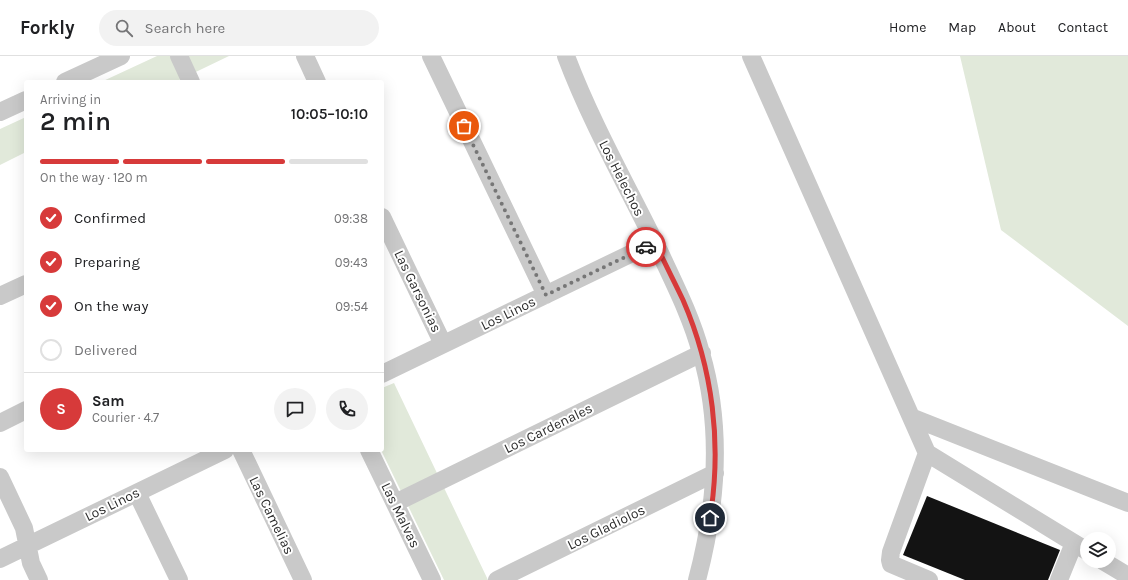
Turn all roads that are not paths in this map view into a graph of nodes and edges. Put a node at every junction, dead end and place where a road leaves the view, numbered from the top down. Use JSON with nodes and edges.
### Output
{"nodes":[{"id":1,"x":121,"y":56,"type":"edge"},
{"id":2,"x":179,"y":56,"type":"edge"},
{"id":3,"x":305,"y":56,"type":"edge"},
{"id":4,"x":431,"y":56,"type":"edge"},
{"id":5,"x":566,"y":56,"type":"edge"},
{"id":6,"x":751,"y":56,"type":"edge"},
{"id":7,"x":69,"y":80,"type":"edge"},
{"id":8,"x":190,"y":80,"type":"edge"},
{"id":9,"x":316,"y":80,"type":"edge"},
{"id":10,"x":24,"y":101,"type":"edge"},
{"id":11,"x":0,"y":112,"type":"edge"},
{"id":12,"x":384,"y":221,"type":"edge"},
{"id":13,"x":655,"y":242,"type":"junction"},
{"id":14,"x":24,"y":285,"type":"edge"},
{"id":15,"x":546,"y":295,"type":"junction"},
{"id":16,"x":0,"y":296,"type":"edge"},
{"id":17,"x":443,"y":344,"type":"junction"},
{"id":18,"x":702,"y":354,"type":"junction"},
{"id":19,"x":384,"y":373,"type":"edge"},
{"id":20,"x":24,"y":411,"type":"edge"},
{"id":21,"x":911,"y":417,"type":"junction"},
{"id":22,"x":0,"y":423,"type":"edge"},
{"id":23,"x":221,"y":452,"type":"edge"},
{"id":24,"x":242,"y":452,"type":"edge"},
{"id":25,"x":370,"y":452,"type":"edge"},
{"id":26,"x":926,"y":453,"type":"junction"},
{"id":27,"x":715,"y":473,"type":"junction"},
{"id":28,"x":0,"y":477,"type":"edge"},
{"id":29,"x":137,"y":492,"type":"junction"},
{"id":30,"x":1128,"y":503,"type":"edge"},
{"id":31,"x":395,"y":504,"type":"junction"},
{"id":32,"x":28,"y":545,"type":"junction"},
{"id":33,"x":1080,"y":547,"type":"edge"},
{"id":34,"x":0,"y":559,"type":"edge"},
{"id":35,"x":1115,"y":568,"type":"edge"},
{"id":36,"x":1128,"y":576,"type":"edge"},
{"id":37,"x":39,"y":580,"type":"edge"},
{"id":38,"x":178,"y":580,"type":"edge"},
{"id":39,"x":303,"y":580,"type":"edge"},
{"id":40,"x":432,"y":580,"type":"edge"},
{"id":41,"x":498,"y":580,"type":"edge"},
{"id":42,"x":696,"y":580,"type":"edge"},
{"id":43,"x":929,"y":580,"type":"edge"},
{"id":44,"x":1059,"y":580,"type":"edge"}],
"edges":[{"from":1,"to":7,"type":"street"},
{"from":2,"to":8,"type":"street"},
{"from":3,"to":9,"type":"street"},
{"from":4,"to":15,"type":"street"},
{"from":5,"to":13,"type":"street","name":"Los Helechos"},
{"from":6,"to":21,"type":"street"},
{"from":10,"to":11,"type":"street"},
{"from":12,"to":17,"type":"street","name":"Las Garsonias"},
{"from":13,"to":15,"type":"street","name":"Los Linos"},
{"from":13,"to":18,"type":"street","name":"Los Helechos"},
{"from":14,"to":16,"type":"street"},
{"from":15,"to":17,"type":"street","name":"Los Linos"},
{"from":17,"to":19,"type":"street","name":"Los Linos"},
{"from":18,"to":27,"type":"street","name":"Los Helechos"},
{"from":18,"to":31,"type":"street","name":"Los Cardenales"},
{"from":20,"to":22,"type":"street"},
{"from":21,"to":26,"type":"street"},
{"from":21,"to":30,"type":"street"},
{"from":23,"to":29,"type":"street","name":"Los Linos"},
{"from":24,"to":39,"type":"street","name":"Las Camelias"},
{"from":25,"to":31,"type":"street","name":"Las Malvas"},
{"from":26,"to":33,"type":"street"},
{"from":26,"to":43,"type":"street"},
{"from":27,"to":41,"type":"street","name":"Los Gladiolos"},
{"from":27,"to":42,"type":"street","name":"Los Helechos"},
{"from":28,"to":32,"type":"street"},
{"from":29,"to":32,"type":"street","name":"Los Linos"},
{"from":29,"to":38,"type":"street"},
{"from":31,"to":40,"type":"street","name":"Las Malvas"},
{"from":32,"to":34,"type":"street","name":"Los Linos"},
{"from":32,"to":37,"type":"street"},
{"from":33,"to":44,"type":"street"},
{"from":35,"to":36,"type":"street"}]}
